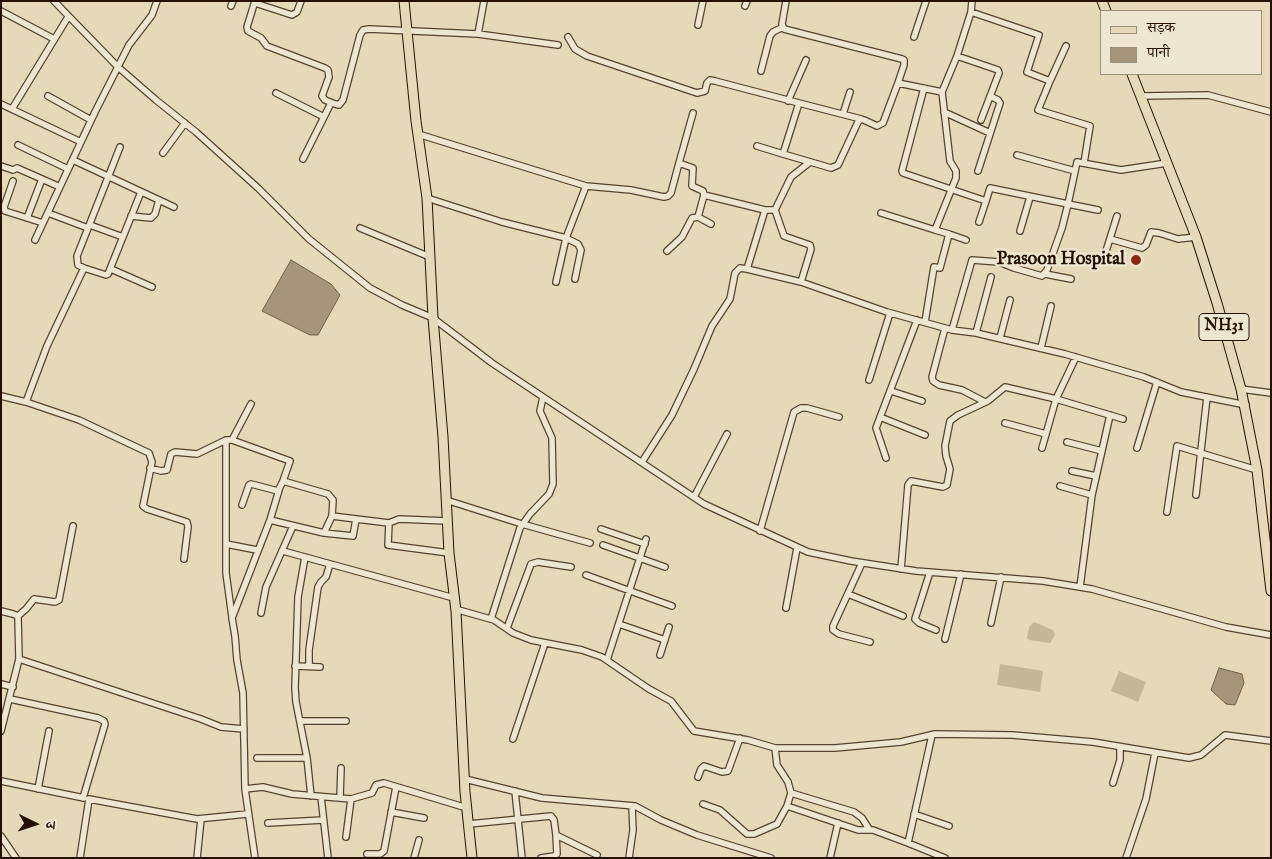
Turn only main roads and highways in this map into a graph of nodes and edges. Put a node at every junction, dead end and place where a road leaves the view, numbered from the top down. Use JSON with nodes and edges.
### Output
{"nodes":[{"id":1,"x":404,"y":1,"type":"edge"},
{"id":2,"x":1132,"y":75,"type":"edge"},
{"id":3,"x":1268,"y":545,"type":"edge"},
{"id":4,"x":1271,"y":591,"type":"edge"},
{"id":5,"x":472,"y":858,"type":"edge"}],
"edges":[{"from":1,"to":5,"type":"main road"},
{"from":2,"to":3,"type":"main road","number":"NH31"},
{"from":3,"to":4,"type":"main road","number":"NH31"}]}
